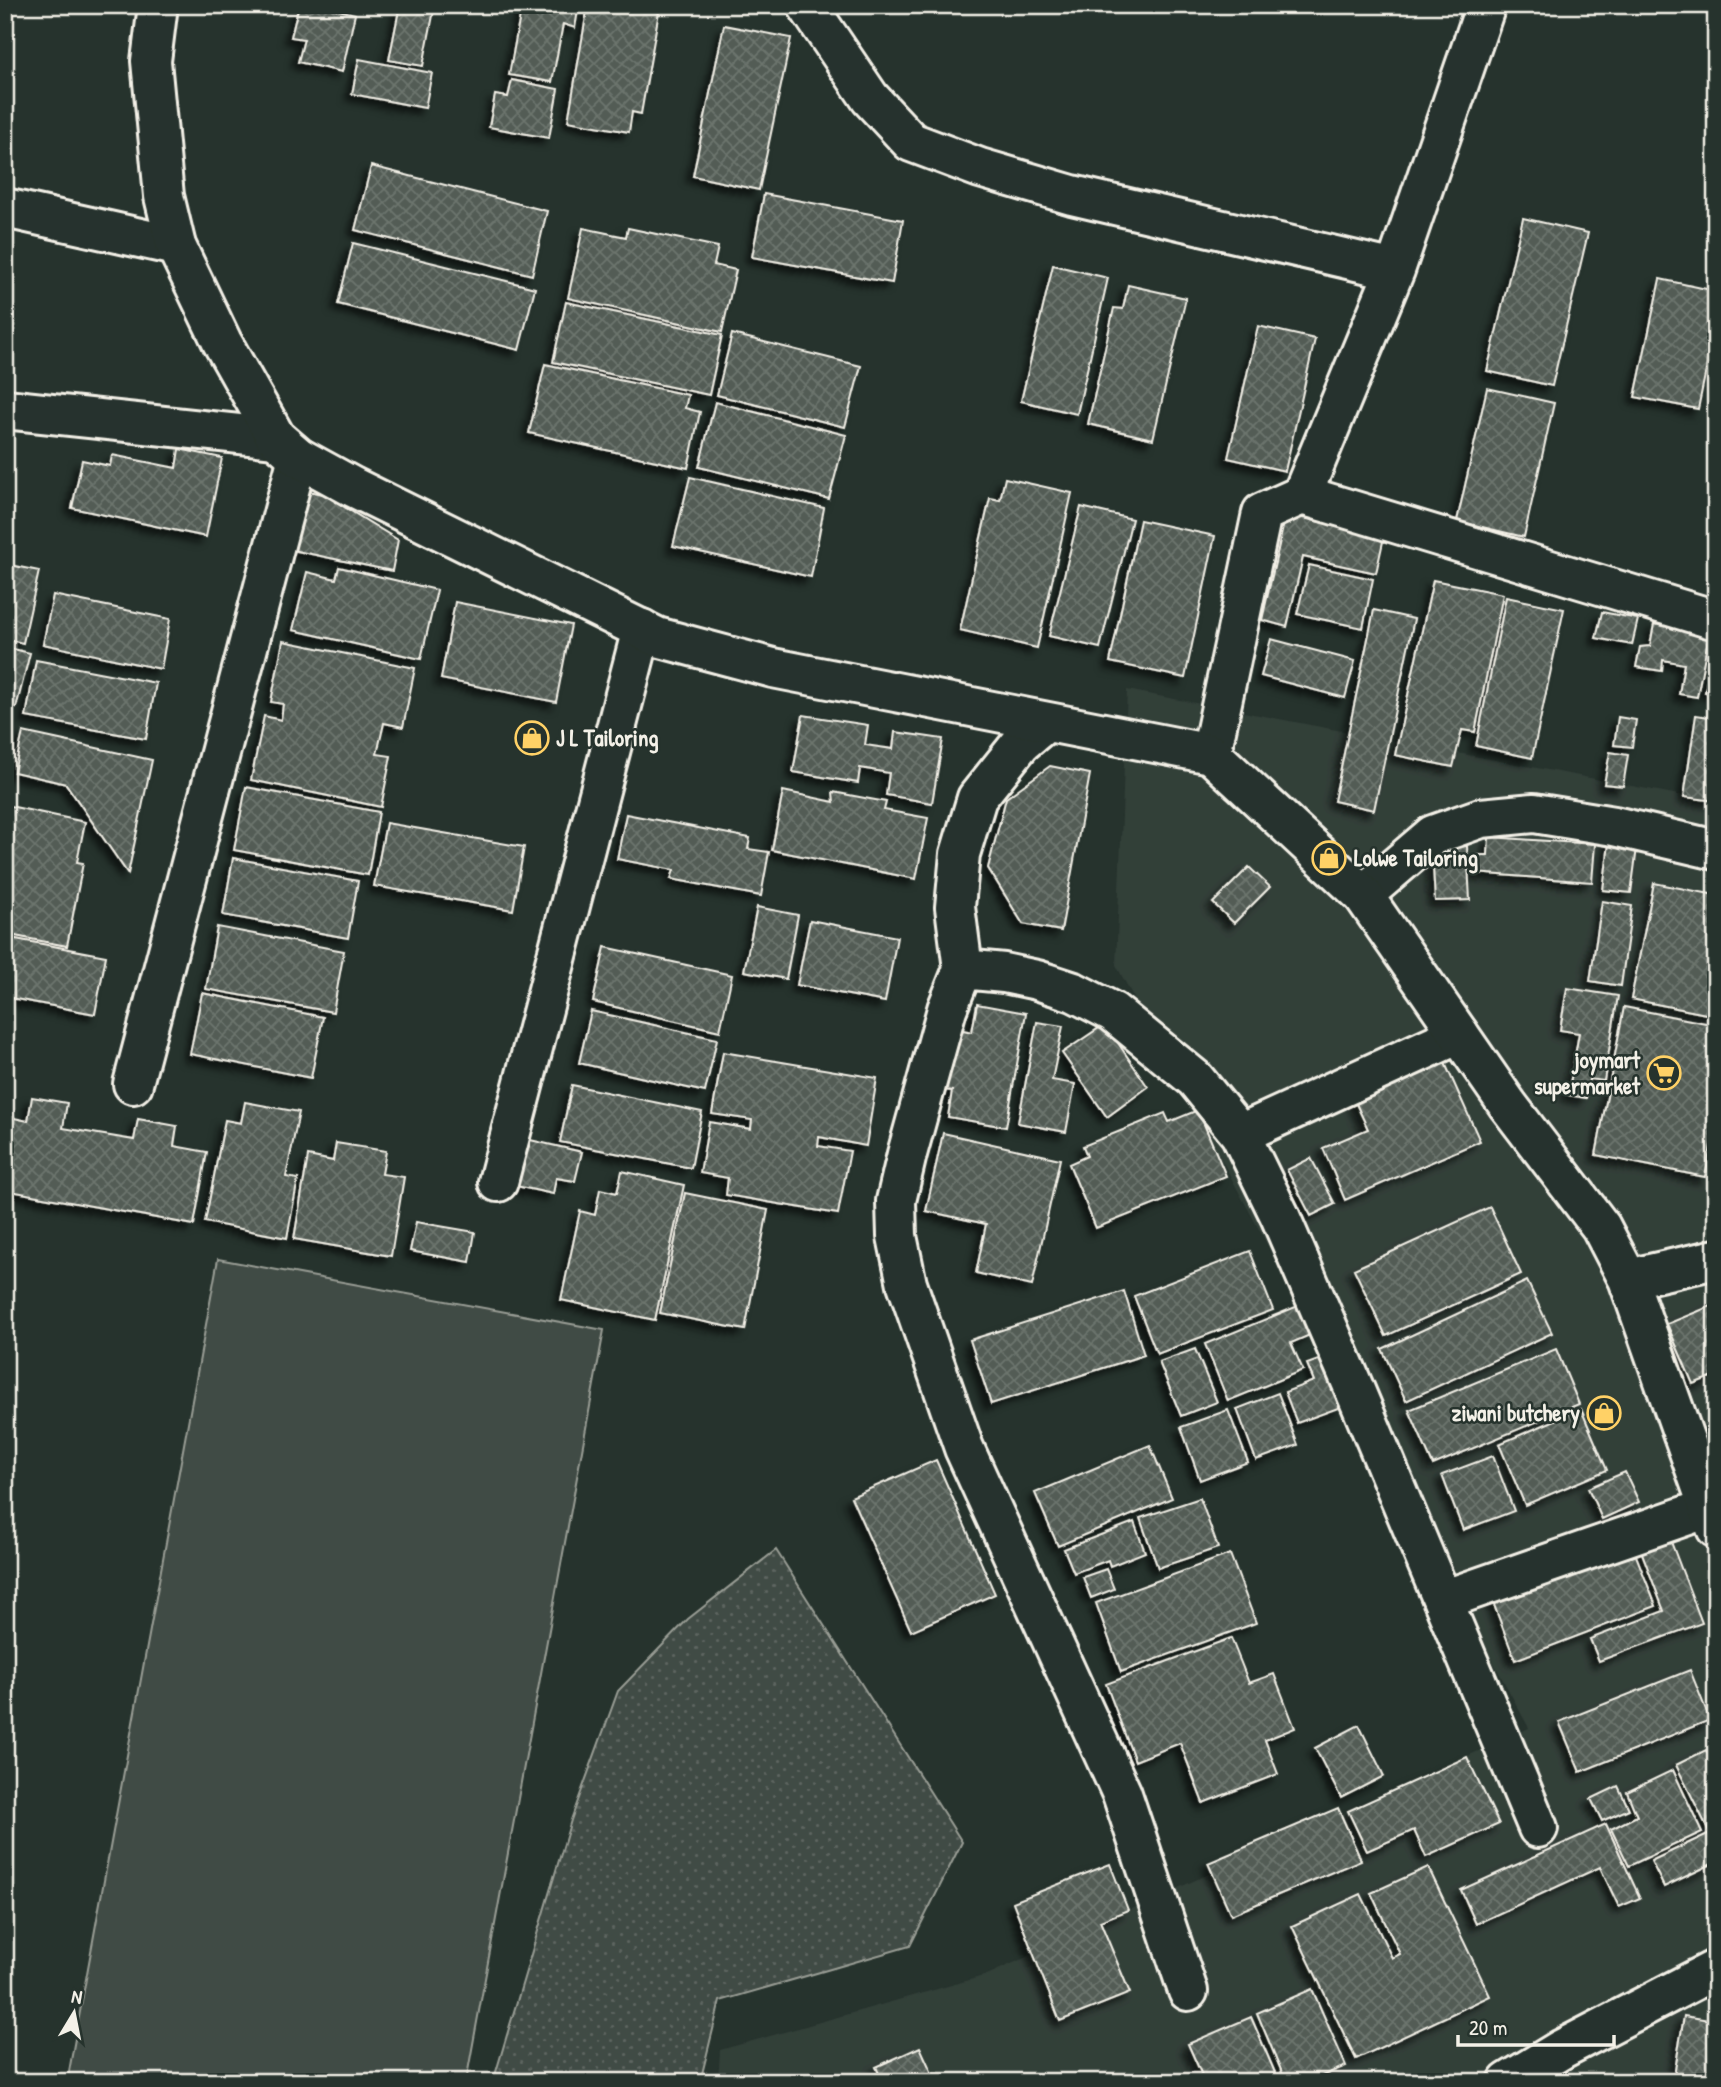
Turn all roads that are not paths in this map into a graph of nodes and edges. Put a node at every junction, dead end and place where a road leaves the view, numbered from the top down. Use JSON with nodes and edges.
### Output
{"nodes":[{"id":1,"x":158,"y":5,"type":"edge"},
{"id":2,"x":807,"y":5,"type":"edge"},
{"id":3,"x":1486,"y":5,"type":"edge"},
{"id":4,"x":5,"y":208,"type":"edge"},
{"id":5,"x":176,"y":246,"type":"junction"},
{"id":6,"x":1395,"y":270,"type":"junction"},
{"id":7,"x":5,"y":409,"type":"edge"},
{"id":8,"x":287,"y":448,"type":"junction"},
{"id":9,"x":1302,"y":495,"type":"junction"},
{"id":10,"x":1716,"y":620,"type":"edge"},
{"id":11,"x":642,"y":629,"type":"junction"},
{"id":12,"x":1045,"y":723,"type":"junction"},
{"id":13,"x":1211,"y":754,"type":"junction"},
{"id":14,"x":1716,"y":850,"type":"edge"},
{"id":15,"x":1363,"y":895,"type":"junction"},
{"id":16,"x":963,"y":969,"type":"junction"},
{"id":17,"x":1459,"y":1034,"type":"junction"},
{"id":18,"x":132,"y":1084,"type":"dead end"},
{"id":19,"x":1240,"y":1134,"type":"junction"},
{"id":20,"x":498,"y":1182,"type":"dead end"},
{"id":21,"x":1716,"y":1259,"type":"edge"},
{"id":22,"x":1628,"y":1279,"type":"junction"},
{"id":23,"x":1712,"y":1518,"type":"edge"},
{"id":24,"x":1443,"y":1600,"type":"junction"},
{"id":25,"x":1538,"y":1828,"type":"dead end"},
{"id":26,"x":1716,"y":1969,"type":"edge"},
{"id":27,"x":1188,"y":1991,"type":"dead end"},
{"id":28,"x":1508,"y":2082,"type":"edge"}],
"edges":[{"from":1,"to":5,"type":"street"},
{"from":2,"to":6,"type":"street"},
{"from":3,"to":6,"type":"street"},
{"from":4,"to":5,"type":"street"},
{"from":5,"to":8,"type":"street"},
{"from":6,"to":9,"type":"street"},
{"from":7,"to":8,"type":"street"},
{"from":8,"to":11,"type":"street"},
{"from":8,"to":18,"type":"street"},
{"from":9,"to":10,"type":"street"},
{"from":9,"to":13,"type":"street"},
{"from":11,"to":12,"type":"street"},
{"from":11,"to":20,"type":"street"},
{"from":12,"to":13,"type":"street"},
{"from":12,"to":16,"type":"street"},
{"from":13,"to":15,"type":"street"},
{"from":14,"to":15,"type":"street"},
{"from":15,"to":17,"type":"street"},
{"from":16,"to":19,"type":"street"},
{"from":16,"to":27,"type":"street"},
{"from":17,"to":19,"type":"street"},
{"from":17,"to":22,"type":"street"},
{"from":19,"to":24,"type":"street"},
{"from":21,"to":22,"type":"street"},
{"from":22,"to":23,"type":"street"},
{"from":23,"to":24,"type":"street"},
{"from":24,"to":25,"type":"street"},
{"from":26,"to":28,"type":"street"}]}
